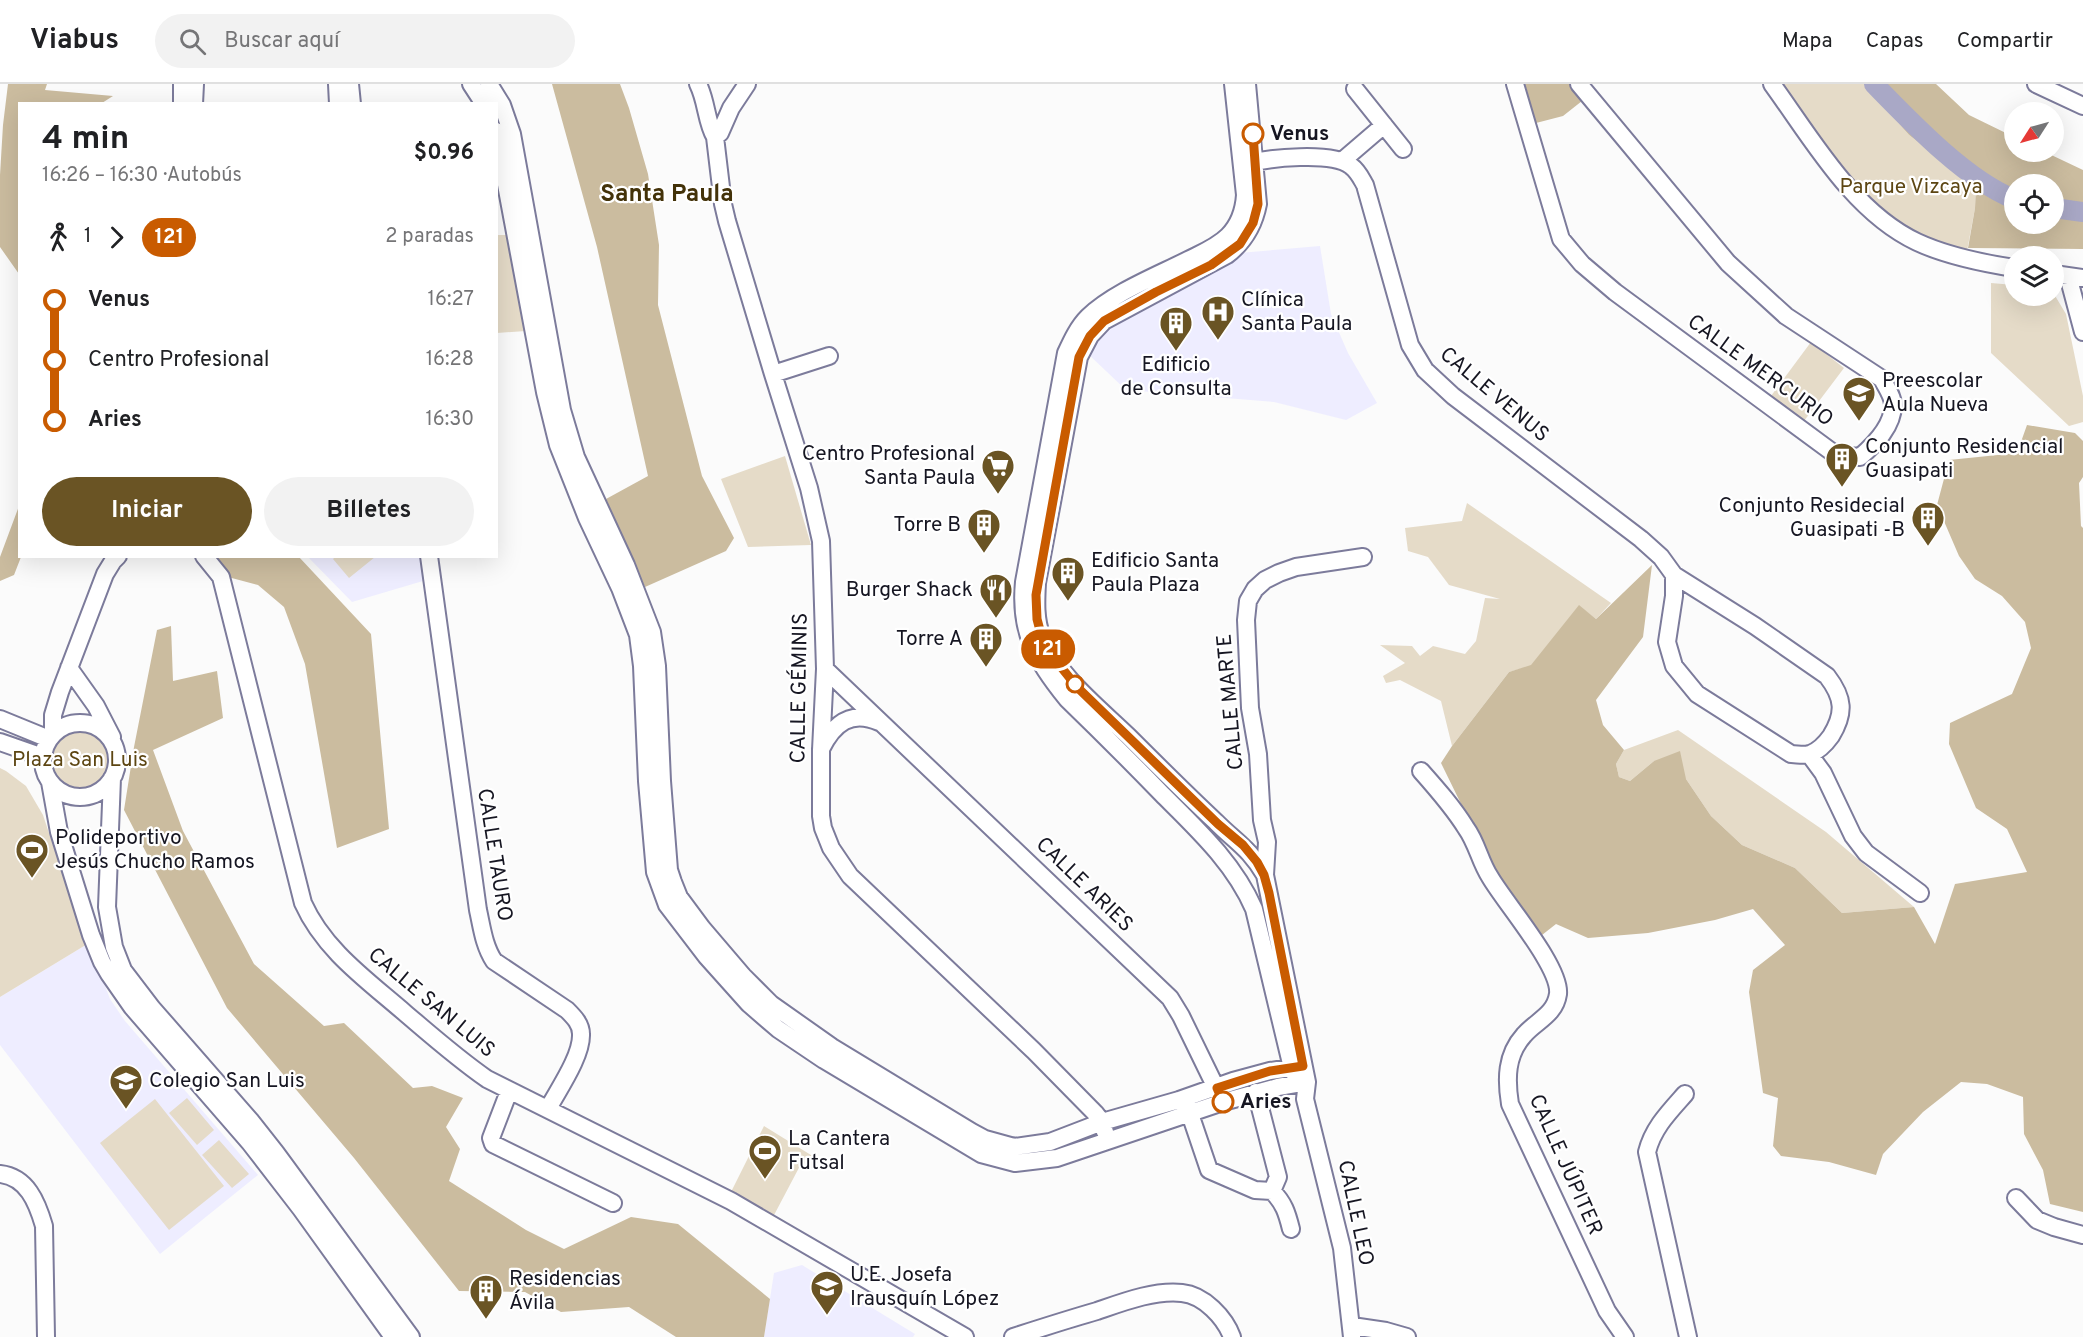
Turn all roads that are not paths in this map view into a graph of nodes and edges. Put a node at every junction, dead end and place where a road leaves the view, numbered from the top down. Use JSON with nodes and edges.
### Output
{"nodes":[{"id":1,"x":182,"y":84,"type":"edge"},
{"id":2,"x":195,"y":84,"type":"edge"},
{"id":3,"x":337,"y":84,"type":"edge"},
{"id":4,"x":351,"y":84,"type":"edge"},
{"id":5,"x":471,"y":84,"type":"edge"},
{"id":6,"x":489,"y":84,"type":"edge"},
{"id":7,"x":698,"y":84,"type":"edge"},
{"id":8,"x":747,"y":84,"type":"edge"},
{"id":9,"x":1233,"y":84,"type":"edge"},
{"id":10,"x":1247,"y":84,"type":"edge"},
{"id":11,"x":1515,"y":84,"type":"edge"},
{"id":12,"x":1580,"y":84,"type":"edge"},
{"id":13,"x":1772,"y":84,"type":"edge"},
{"id":14,"x":2036,"y":84,"type":"edge"},
{"id":15,"x":1354,"y":89,"type":"dead end"},
{"id":16,"x":182,"y":102,"type":"edge"},
{"id":17,"x":195,"y":102,"type":"edge"},
{"id":18,"x":338,"y":102,"type":"edge"},
{"id":19,"x":352,"y":102,"type":"edge"},
{"id":20,"x":483,"y":102,"type":"edge"},
{"id":21,"x":2083,"y":106,"type":"edge"},
{"id":22,"x":1384,"y":125,"type":"junction"},
{"id":23,"x":715,"y":137,"type":"junction"},
{"id":24,"x":498,"y":143,"type":"edge"},
{"id":25,"x":1403,"y":149,"type":"dead end"},
{"id":26,"x":1342,"y":161,"type":"junction"},
{"id":27,"x":1249,"y":163,"type":"junction"},
{"id":28,"x":2004,"y":266,"type":"edge"},
{"id":29,"x":2068,"y":276,"type":"edge"},
{"id":30,"x":2083,"y":332,"type":"edge"},
{"id":31,"x":829,"y":356,"type":"dead end"},
{"id":32,"x":773,"y":374,"type":"junction"},
{"id":33,"x":1363,"y":557,"type":"dead end"},
{"id":34,"x":116,"y":558,"type":"edge"},
{"id":35,"x":206,"y":558,"type":"edge"},
{"id":36,"x":429,"y":558,"type":"edge"},
{"id":37,"x":1674,"y":575,"type":"junction"},
{"id":38,"x":69,"y":668,"type":"junction"},
{"id":39,"x":825,"y":669,"type":"junction"},
{"id":40,"x":0,"y":719,"type":"edge"},
{"id":41,"x":883,"y":724,"type":"junction"},
{"id":42,"x":51,"y":736,"type":"junction"},
{"id":43,"x":0,"y":742,"type":"edge"},
{"id":44,"x":113,"y":744,"type":"junction"},
{"id":45,"x":821,"y":750,"type":"junction"},
{"id":46,"x":1809,"y":754,"type":"junction"},
{"id":47,"x":43,"y":757,"type":"junction"},
{"id":48,"x":1421,"y":771,"type":"dead end"},
{"id":49,"x":112,"y":778,"type":"junction"},
{"id":50,"x":50,"y":782,"type":"junction"},
{"id":51,"x":1262,"y":820,"type":"junction"},
{"id":52,"x":1243,"y":845,"type":"junction"},
{"id":53,"x":1227,"y":862,"type":"junction"},
{"id":54,"x":1264,"y":875,"type":"junction"},
{"id":55,"x":1244,"y":887,"type":"junction"},
{"id":56,"x":1920,"y":893,"type":"dead end"},
{"id":57,"x":854,"y":1070,"type":"junction"},
{"id":58,"x":1270,"y":1071,"type":"junction"},
{"id":59,"x":1299,"y":1075,"type":"junction"},
{"id":60,"x":1278,"y":1087,"type":"junction"},
{"id":61,"x":510,"y":1091,"type":"junction"},
{"id":62,"x":1228,"y":1092,"type":"junction"},
{"id":63,"x":1257,"y":1092,"type":"junction"},
{"id":64,"x":1685,"y":1094,"type":"dead end"},
{"id":65,"x":1185,"y":1098,"type":"junction"},
{"id":66,"x":548,"y":1109,"type":"junction"},
{"id":67,"x":1190,"y":1114,"type":"junction"},
{"id":68,"x":1102,"y":1122,"type":"junction"},
{"id":69,"x":1108,"y":1139,"type":"junction"},
{"id":70,"x":0,"y":1174,"type":"edge"},
{"id":71,"x":1272,"y":1191,"type":"junction"},
{"id":72,"x":2016,"y":1198,"type":"dead end"},
{"id":73,"x":613,"y":1203,"type":"dead end"},
{"id":74,"x":1291,"y":1229,"type":"dead end"},
{"id":75,"x":2083,"y":1235,"type":"edge"},
{"id":76,"x":1352,"y":1331,"type":"edge"},
{"id":77,"x":46,"y":1337,"type":"edge"},
{"id":78,"x":393,"y":1337,"type":"edge"},
{"id":79,"x":411,"y":1337,"type":"edge"},
{"id":80,"x":965,"y":1337,"type":"edge"},
{"id":81,"x":1012,"y":1337,"type":"edge"},
{"id":82,"x":1232,"y":1337,"type":"edge"},
{"id":83,"x":1407,"y":1337,"type":"edge"},
{"id":84,"x":1625,"y":1337,"type":"edge"},
{"id":85,"x":1688,"y":1337,"type":"edge"}],
"edges":[{"from":1,"to":16,"type":"street"},
{"from":2,"to":17,"type":"street"},
{"from":3,"to":18,"type":"street"},
{"from":4,"to":19,"type":"street"},
{"from":5,"to":20,"type":"street"},
{"from":6,"to":57,"type":"street"},
{"from":7,"to":23,"type":"street","name":"CALLE GÉMINIS"},
{"from":8,"to":23,"type":"street"},
{"from":9,"to":27,"type":"street"},
{"from":10,"to":27,"type":"street"},
{"from":11,"to":12,"type":"street","name":"CALLE MERCURIO"},
{"from":13,"to":28,"type":"street"},
{"from":14,"to":21,"type":"street"},
{"from":15,"to":22,"type":"street"},
{"from":22,"to":25,"type":"street"},
{"from":22,"to":26,"type":"street"},
{"from":23,"to":32,"type":"street","name":"CALLE GÉMINIS"},
{"from":24,"to":57,"type":"street"},
{"from":26,"to":27,"type":"street"},
{"from":26,"to":37,"type":"street","name":"CALLE VENUS"},
{"from":27,"to":52,"type":"street"},
{"from":27,"to":53,"type":"street"},
{"from":29,"to":30,"type":"street"},
{"from":31,"to":32,"type":"street"},
{"from":32,"to":39,"type":"street","name":"CALLE GÉMINIS"},
{"from":33,"to":51,"type":"street","name":"CALLE MARTE"},
{"from":34,"to":38,"type":"street"},
{"from":35,"to":61,"type":"street","name":"CALLE SAN LUIS"},
{"from":36,"to":66,"type":"street","name":"CALLE TAURO"},
{"from":37,"to":46,"type":"street"},
{"from":37,"to":46,"type":"street","name":"CALLE VENUS"},
{"from":38,"to":42,"type":"street"},
{"from":38,"to":44,"type":"street"},
{"from":39,"to":41,"type":"street","name":"CALLE ARIES"},
{"from":39,"to":45,"type":"street","name":"CALLE GÉMINIS"},
{"from":40,"to":42,"type":"street"},
{"from":41,"to":45,"type":"street"},
{"from":41,"to":62,"type":"street","name":"CALLE ARIES"},
{"from":42,"to":44,"type":"street"},
{"from":42,"to":47,"type":"street"},
{"from":43,"to":47,"type":"street"},
{"from":44,"to":49,"type":"street"},
{"from":45,"to":68,"type":"street","name":"CALLE GÉMINIS"},
{"from":46,"to":56,"type":"street"},
{"from":47,"to":50,"type":"street"},
{"from":48,"to":84,"type":"street","name":"CALLE JÚPITER"},
{"from":49,"to":50,"type":"street"},
{"from":49,"to":79,"type":"street"},
{"from":50,"to":78,"type":"street"},
{"from":51,"to":52,"type":"street"},
{"from":51,"to":54,"type":"street","name":"CALLE MARTE"},
{"from":52,"to":53,"type":"street"},
{"from":52,"to":54,"type":"street"},
{"from":53,"to":55,"type":"street"},
{"from":54,"to":55,"type":"street"},
{"from":54,"to":59,"type":"street"},
{"from":55,"to":59,"type":"street"},
{"from":57,"to":68,"type":"street"},
{"from":57,"to":69,"type":"street"},
{"from":58,"to":59,"type":"street"},
{"from":58,"to":60,"type":"street"},
{"from":58,"to":62,"type":"street"},
{"from":59,"to":60,"type":"street"},
{"from":59,"to":76,"type":"street","name":"CALLE LEO"},
{"from":60,"to":63,"type":"street"},
{"from":61,"to":66,"type":"street","name":"CALLE SAN LUIS"},
{"from":61,"to":73,"type":"street"},
{"from":62,"to":63,"type":"street"},
{"from":62,"to":65,"type":"street"},
{"from":62,"to":67,"type":"street"},
{"from":63,"to":71,"type":"street"},
{"from":64,"to":85,"type":"street"},
{"from":65,"to":67,"type":"street"},
{"from":65,"to":68,"type":"street"},
{"from":66,"to":80,"type":"street","name":"CALLE SAN LUIS"},
{"from":67,"to":69,"type":"street"},
{"from":67,"to":71,"type":"street"},
{"from":68,"to":69,"type":"street","name":"CALLE GÉMINIS"},
{"from":70,"to":77,"type":"street"},
{"from":71,"to":74,"type":"street"},
{"from":72,"to":75,"type":"street"},
{"from":76,"to":83,"type":"street"},
{"from":81,"to":82,"type":"street"}]}
